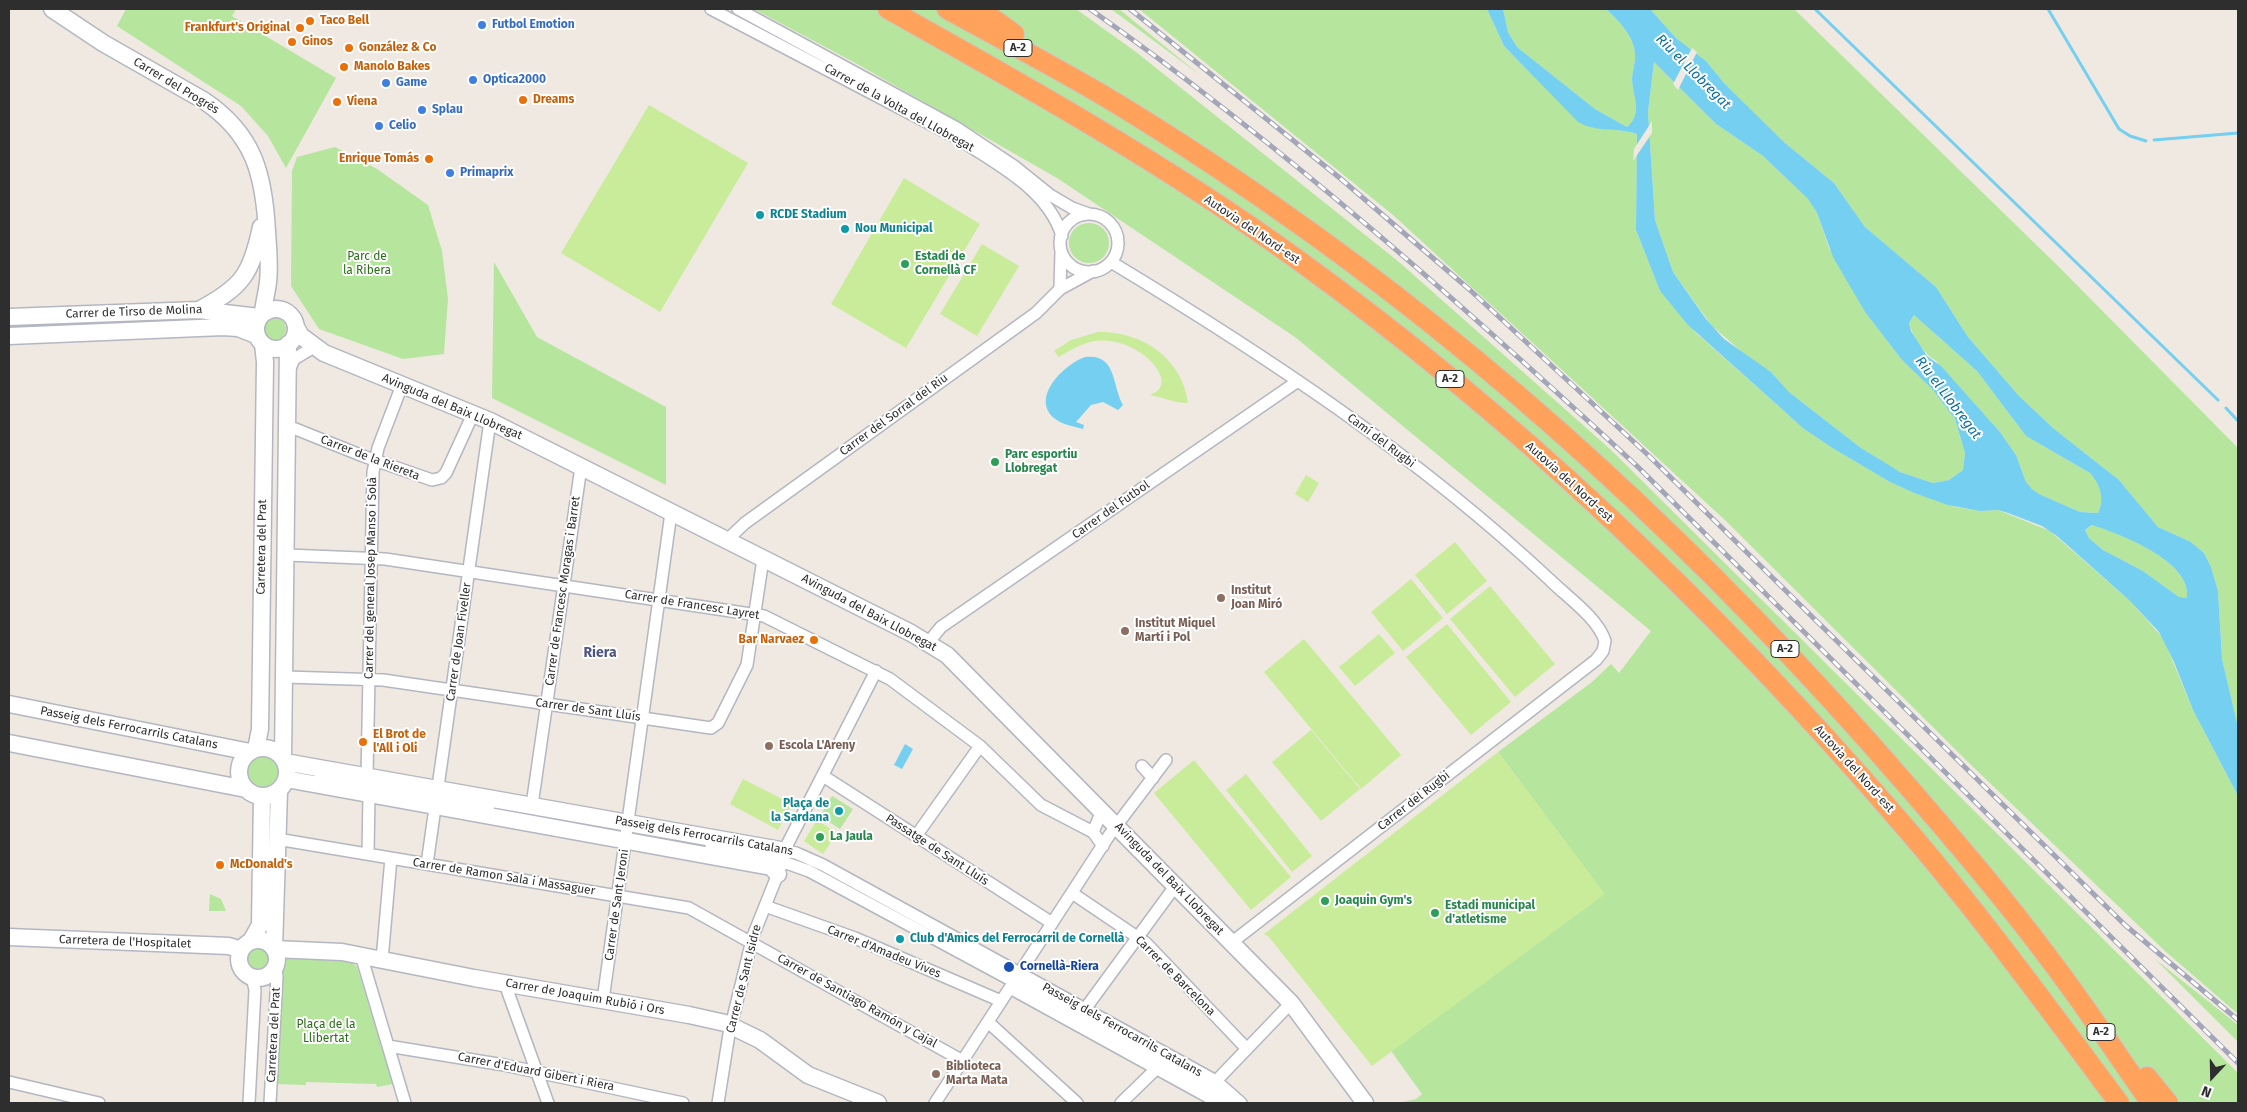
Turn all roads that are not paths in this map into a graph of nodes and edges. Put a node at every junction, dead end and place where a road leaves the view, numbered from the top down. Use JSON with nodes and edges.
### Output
{"nodes":[{"id":1,"x":52,"y":9,"type":"edge"},
{"id":2,"x":711,"y":9,"type":"edge"},
{"id":3,"x":738,"y":9,"type":"edge"},
{"id":4,"x":888,"y":9,"type":"edge"},
{"id":5,"x":947,"y":9,"type":"edge"},
{"id":6,"x":979,"y":9,"type":"edge"},
{"id":7,"x":1089,"y":88,"type":"junction"},
{"id":8,"x":266,"y":208,"type":"junction"},
{"id":9,"x":1089,"y":214,"type":"junction"},
{"id":10,"x":1062,"y":236,"type":"junction"},
{"id":11,"x":1061,"y":250,"type":"junction"},
{"id":12,"x":1111,"y":262,"type":"junction"},
{"id":13,"x":1093,"y":271,"type":"junction"},
{"id":14,"x":268,"y":284,"type":"junction"},
{"id":15,"x":1060,"y":289,"type":"junction"},
{"id":16,"x":198,"y":310,"type":"junction"},
{"id":17,"x":283,"y":310,"type":"junction"},
{"id":18,"x":261,"y":315,"type":"junction"},
{"id":19,"x":9,"y":317,"type":"edge"},
{"id":20,"x":296,"y":328,"type":"junction"},
{"id":21,"x":9,"y":336,"type":"edge"},
{"id":22,"x":259,"y":339,"type":"junction"},
{"id":23,"x":289,"y":344,"type":"junction"},
{"id":24,"x":316,"y":352,"type":"junction"},
{"id":25,"x":289,"y":370,"type":"junction"},
{"id":26,"x":1298,"y":381,"type":"junction"},
{"id":27,"x":402,"y":385,"type":"junction"},
{"id":28,"x":473,"y":414,"type":"junction"},
{"id":29,"x":490,"y":421,"type":"junction"},
{"id":30,"x":288,"y":426,"type":"junction"},
{"id":31,"x":375,"y":460,"type":"junction"},
{"id":32,"x":581,"y":467,"type":"junction"},
{"id":33,"x":671,"y":513,"type":"junction"},
{"id":34,"x":727,"y":540,"type":"junction"},
{"id":35,"x":287,"y":555,"type":"junction"},
{"id":36,"x":371,"y":558,"type":"junction"},
{"id":37,"x":763,"y":559,"type":"junction"},
{"id":38,"x":469,"y":571,"type":"junction"},
{"id":39,"x":564,"y":585,"type":"junction"},
{"id":40,"x":660,"y":599,"type":"junction"},
{"id":41,"x":755,"y":614,"type":"junction"},
{"id":42,"x":928,"y":643,"type":"junction"},
{"id":43,"x":1596,"y":660,"type":"joint"},
{"id":44,"x":876,"y":671,"type":"junction"},
{"id":45,"x":285,"y":677,"type":"junction"},
{"id":46,"x":369,"y":679,"type":"junction"},
{"id":47,"x":452,"y":690,"type":"junction"},
{"id":48,"x":9,"y":704,"type":"edge"},
{"id":49,"x":547,"y":704,"type":"junction"},
{"id":50,"x":643,"y":718,"type":"junction"},
{"id":51,"x":9,"y":743,"type":"edge"},
{"id":52,"x":980,"y":746,"type":"junction"},
{"id":53,"x":253,"y":751,"type":"junction"},
{"id":54,"x":1166,"y":760,"type":"dead end"},
{"id":55,"x":1142,"y":766,"type":"dead end"},
{"id":56,"x":285,"y":772,"type":"junction"},
{"id":57,"x":367,"y":776,"type":"junction"},
{"id":58,"x":823,"y":776,"type":"junction"},
{"id":59,"x":1153,"y":778,"type":"junction"},
{"id":60,"x":246,"y":789,"type":"junction"},
{"id":61,"x":370,"y":794,"type":"junction"},
{"id":62,"x":262,"y":796,"type":"junction"},
{"id":63,"x":437,"y":798,"type":"junction"},
{"id":64,"x":532,"y":805,"type":"junction"},
{"id":65,"x":1102,"y":810,"type":"junction"},
{"id":66,"x":1118,"y":826,"type":"junction"},
{"id":67,"x":627,"y":831,"type":"junction"},
{"id":68,"x":1093,"y":832,"type":"junction"},
{"id":69,"x":916,"y":836,"type":"junction"},
{"id":70,"x":278,"y":839,"type":"junction"},
{"id":71,"x":1102,"y":846,"type":"junction"},
{"id":72,"x":368,"y":854,"type":"junction"},
{"id":73,"x":391,"y":858,"type":"junction"},
{"id":74,"x":782,"y":862,"type":"junction"},
{"id":75,"x":428,"y":864,"type":"junction"},
{"id":76,"x":1176,"y":886,"type":"junction"},
{"id":77,"x":1072,"y":893,"type":"junction"},
{"id":78,"x":618,"y":896,"type":"junction"},
{"id":79,"x":765,"y":906,"type":"junction"},
{"id":80,"x":1052,"y":924,"type":"junction"},
{"id":81,"x":9,"y":937,"type":"edge"},
{"id":82,"x":1138,"y":937,"type":"junction"},
{"id":83,"x":751,"y":942,"type":"junction"},
{"id":84,"x":1231,"y":943,"type":"junction"},
{"id":85,"x":246,"y":946,"type":"junction"},
{"id":86,"x":274,"y":949,"type":"junction"},
{"id":87,"x":361,"y":955,"type":"junction"},
{"id":88,"x":382,"y":960,"type":"junction"},
{"id":89,"x":2052,"y":962,"type":"junction"},
{"id":90,"x":275,"y":967,"type":"junction"},
{"id":91,"x":252,"y":977,"type":"junction"},
{"id":92,"x":2027,"y":979,"type":"junction"},
{"id":93,"x":1015,"y":981,"type":"junction"},
{"id":94,"x":505,"y":984,"type":"junction"},
{"id":95,"x":604,"y":1000,"type":"junction"},
{"id":96,"x":1001,"y":1001,"type":"junction"},
{"id":97,"x":1291,"y":1003,"type":"junction"},
{"id":98,"x":1086,"y":1009,"type":"junction"},
{"id":99,"x":988,"y":1022,"type":"junction"},
{"id":100,"x":732,"y":1026,"type":"junction"},
{"id":101,"x":388,"y":1046,"type":"junction"},
{"id":102,"x":1247,"y":1049,"type":"junction"},
{"id":103,"x":963,"y":1061,"type":"junction"},
{"id":104,"x":1156,"y":1069,"type":"junction"},
{"id":105,"x":536,"y":1071,"type":"junction"},
{"id":106,"x":1216,"y":1081,"type":"junction"},
{"id":107,"x":9,"y":1082,"type":"edge"},
{"id":108,"x":99,"y":1103,"type":"edge"},
{"id":109,"x":249,"y":1103,"type":"edge"},
{"id":110,"x":270,"y":1103,"type":"edge"},
{"id":111,"x":405,"y":1103,"type":"edge"},
{"id":112,"x":548,"y":1103,"type":"edge"},
{"id":113,"x":683,"y":1103,"type":"edge"},
{"id":114,"x":718,"y":1103,"type":"edge"},
{"id":115,"x":878,"y":1103,"type":"edge"},
{"id":116,"x":935,"y":1103,"type":"edge"},
{"id":117,"x":1077,"y":1103,"type":"edge"},
{"id":118,"x":1121,"y":1103,"type":"edge"},
{"id":119,"x":1219,"y":1103,"type":"edge"},
{"id":120,"x":1231,"y":1103,"type":"edge"},
{"id":121,"x":1241,"y":1103,"type":"edge"},
{"id":122,"x":1365,"y":1103,"type":"edge"},
{"id":123,"x":2105,"y":1103,"type":"edge"},
{"id":124,"x":2119,"y":1103,"type":"edge"},
{"id":125,"x":2151,"y":1103,"type":"edge"},
{"id":126,"x":2168,"y":1103,"type":"edge"}],
"edges":[{"from":1,"to":8,"type":"main road","name":"Carrer del Progrés"},
{"from":2,"to":10,"type":"street","name":"Carrer de la Volta del Llobregat"},
{"from":3,"to":9,"type":"street","name":"Carrer de la Volta del Llobregat"},
{"from":4,"to":92,"type":"highway","name":"Autovia del Nord-est","number":"A-2"},
{"from":5,"to":7,"type":"highway","number":"A-2"},
{"from":6,"to":7,"type":"highway"},
{"from":7,"to":89,"type":"highway","number":"A-2"},
{"from":8,"to":14,"type":"main road","name":"Carrer del Progrés"},
{"from":8,"to":16,"type":"main road"},
{"from":9,"to":10,"type":"street"},
{"from":9,"to":12,"type":"street"},
{"from":10,"to":11,"type":"street"},
{"from":11,"to":13,"type":"street"},
{"from":11,"to":15,"type":"street"},
{"from":12,"to":13,"type":"street"},
{"from":12,"to":26,"type":"street","name":"Camí del Rugbi"},
{"from":13,"to":15,"type":"street","name":"Carrer del Sorral del Riu"},
{"from":14,"to":17,"type":"main road","name":"Carrer del Progrés"},
{"from":14,"to":18,"type":"main road","name":"Carrer del Progrés"},
{"from":15,"to":34,"type":"street","name":"Carrer del Sorral del Riu"},
{"from":16,"to":18,"type":"main road","name":"Carrer de Tirso de Molina"},
{"from":16,"to":19,"type":"main road","name":"Carrer de Tirso de Molina"},
{"from":17,"to":18,"type":"main road"},
{"from":17,"to":20,"type":"main road"},
{"from":18,"to":22,"type":"main road"},
{"from":20,"to":23,"type":"main road"},
{"from":20,"to":24,"type":"main road","name":"Avinguda del Baix Llobregat"},
{"from":21,"to":22,"type":"main road","name":"Carrer de Tirso de Molina"},
{"from":22,"to":23,"type":"main road"},
{"from":22,"to":53,"type":"main road","name":"Carretera del Prat"},
{"from":23,"to":24,"type":"main road","name":"Avinguda del Baix Llobregat"},
{"from":23,"to":25,"type":"main road","name":"Carretera del Prat"},
{"from":24,"to":25,"type":"street"},
{"from":24,"to":27,"type":"main road","name":"Avinguda del Baix Llobregat"},
{"from":25,"to":30,"type":"main road","name":"Carretera del Prat"},
{"from":26,"to":42,"type":"street","name":"Carrer del Futbol"},
{"from":26,"to":43,"type":"street","name":"Camí del Rugbi"},
{"from":27,"to":28,"type":"main road","name":"Avinguda del Baix Llobregat"},
{"from":27,"to":31,"type":"street","name":"Carrer del general Josep Manso i Solà"},
{"from":28,"to":29,"type":"main road","name":"Avinguda del Baix Llobregat"},
{"from":28,"to":31,"type":"street","name":"Carrer de la Riereta"},
{"from":29,"to":32,"type":"main road","name":"Avinguda del Baix Llobregat"},
{"from":29,"to":38,"type":"street","name":"Carrer de Joan Fiveller"},
{"from":30,"to":31,"type":"street","name":"Carrer de la Riereta"},
{"from":30,"to":35,"type":"main road","name":"Carretera del Prat"},
{"from":31,"to":36,"type":"street","name":"Carrer del general Josep Manso i Solà"},
{"from":32,"to":33,"type":"main road","name":"Avinguda del Baix Llobregat"},
{"from":32,"to":39,"type":"street","name":"Carrer de Francesc Moragas i Barret"},
{"from":33,"to":34,"type":"main road","name":"Avinguda del Baix Llobregat"},
{"from":33,"to":40,"type":"street","name":"Carrer de Sant Jeroni"},
{"from":34,"to":37,"type":"main road","name":"Avinguda del Baix Llobregat"},
{"from":35,"to":36,"type":"street","name":"Carrer de Francesc Layret"},
{"from":35,"to":45,"type":"main road","name":"Carretera del Prat"},
{"from":36,"to":38,"type":"street","name":"Carrer de Francesc Layret"},
{"from":36,"to":46,"type":"street","name":"Carrer del general Josep Manso i Solà"},
{"from":37,"to":41,"type":"street","name":"Carrer de Sant Lluís"},
{"from":37,"to":42,"type":"main road","name":"Avinguda del Baix Llobregat"},
{"from":38,"to":39,"type":"street","name":"Carrer de Francesc Layret"},
{"from":38,"to":47,"type":"street","name":"Carrer de Joan Fiveller"},
{"from":39,"to":40,"type":"street","name":"Carrer de Francesc Layret"},
{"from":39,"to":49,"type":"street","name":"Carrer de Francesc Moragas i Barret"},
{"from":40,"to":41,"type":"street","name":"Carrer de Francesc Layret"},
{"from":40,"to":50,"type":"street","name":"Carrer de Sant Jeroni"},
{"from":41,"to":44,"type":"street","name":"Carrer de Francesc Layret"},
{"from":41,"to":50,"type":"street","name":"Carrer de Sant Lluís"},
{"from":42,"to":65,"type":"main road","name":"Avinguda del Baix Llobregat"},
{"from":43,"to":84,"type":"street","name":"Carrer del Rugbi"},
{"from":44,"to":52,"type":"street","name":"Carrer de Francesc Layret"},
{"from":44,"to":58,"type":"street","name":"Carrer de Sant Isidre"},
{"from":45,"to":46,"type":"street","name":"Carrer de Sant Lluís"},
{"from":45,"to":56,"type":"main road","name":"Carretera del Prat"},
{"from":46,"to":47,"type":"street","name":"Carrer de Sant Lluís"},
{"from":46,"to":57,"type":"street","name":"Carrer del general Josep Manso i Solà"},
{"from":47,"to":49,"type":"street","name":"Carrer de Sant Lluís"},
{"from":47,"to":63,"type":"street","name":"Carrer de Joan Fiveller"},
{"from":48,"to":53,"type":"main road","name":"Passeig dels Ferrocarrils Catalans"},
{"from":49,"to":50,"type":"street","name":"Carrer de Sant Lluís"},
{"from":49,"to":64,"type":"street","name":"Carrer de Francesc Moragas i Barret"},
{"from":50,"to":67,"type":"street","name":"Carrer de Sant Jeroni"},
{"from":51,"to":60,"type":"main road"},
{"from":52,"to":68,"type":"street","name":"Carrer de Francesc Layret"},
{"from":52,"to":69,"type":"street"},
{"from":53,"to":56,"type":"main road"},
{"from":53,"to":60,"type":"main road"},
{"from":54,"to":59,"type":"street"},
{"from":55,"to":59,"type":"street"},
{"from":56,"to":57,"type":"main road","name":"Passeig dels Ferrocarrils Catalans"},
{"from":56,"to":61,"type":"main road","name":"Passeig dels Ferrocarrils Catalans"},
{"from":56,"to":62,"type":"main road"},
{"from":56,"to":63,"type":"street","name":"Passeig dels Ferrocarrils Catalans"},
{"from":56,"to":70,"type":"main road","name":"Carretera del Prat"},
{"from":57,"to":63,"type":"main road","name":"Passeig dels Ferrocarrils Catalans"},
{"from":58,"to":69,"type":"street","name":"Passatge de Sant Lluís"},
{"from":58,"to":74,"type":"street","name":"Carrer de Sant Isidre"},
{"from":59,"to":66,"type":"street"},
{"from":60,"to":62,"type":"main road"},
{"from":61,"to":63,"type":"main road","name":"Passeig dels Ferrocarrils Catalans"},
{"from":61,"to":72,"type":"street"},
{"from":62,"to":85,"type":"main road"},
{"from":63,"to":64,"type":"main road","name":"Passeig dels Ferrocarrils Catalans"},
{"from":63,"to":67,"type":"main road","name":"Passeig dels Ferrocarrils Catalans"},
{"from":63,"to":75,"type":"street","name":"Carrer de Joan Fiveller"},
{"from":64,"to":67,"type":"main road","name":"Passeig dels Ferrocarrils Catalans"},
{"from":65,"to":66,"type":"main road","name":"Avinguda del Baix Llobregat"},
{"from":65,"to":68,"type":"street"},
{"from":66,"to":71,"type":"street"},
{"from":66,"to":76,"type":"main road","name":"Avinguda del Baix Llobregat"},
{"from":67,"to":74,"type":"main road","name":"Passeig dels Ferrocarrils Catalans"},
{"from":67,"to":74,"type":"main road","name":"Passeig dels Ferrocarrils Catalans"},
{"from":67,"to":78,"type":"street","name":"Carrer de Sant Jeroni"},
{"from":68,"to":71,"type":"street","name":"Carrer de Francesc Layret"},
{"from":69,"to":80,"type":"street","name":"Passatge de Sant Lluís"},
{"from":70,"to":72,"type":"street","name":"Carrer de Ramon Sala i Massaguer"},
{"from":70,"to":86,"type":"main road","name":"Carretera del Prat"},
{"from":71,"to":77,"type":"street"},
{"from":72,"to":73,"type":"street","name":"Carrer de Ramon Sala i Massaguer"},
{"from":73,"to":75,"type":"street","name":"Carrer de Ramon Sala i Massaguer"},
{"from":73,"to":88,"type":"street"},
{"from":74,"to":79,"type":"street","name":"Carrer de Sant Isidre"},
{"from":74,"to":93,"type":"street","name":"Passeig dels Ferrocarrils Catalans"},
{"from":75,"to":78,"type":"street","name":"Carrer de Ramon Sala i Massaguer"},
{"from":76,"to":82,"type":"street"},
{"from":76,"to":84,"type":"main road","name":"Avinguda del Baix Llobregat"},
{"from":77,"to":80,"type":"street"},
{"from":77,"to":82,"type":"street","name":"Carrer de Barcelona"},
{"from":78,"to":83,"type":"street","name":"Carrer de Ramon Sala i Massaguer"},
{"from":78,"to":95,"type":"street","name":"Carrer de Sant Jeroni"},
{"from":79,"to":83,"type":"street","name":"Carrer de Sant Isidre"},
{"from":79,"to":96,"type":"street","name":"Carrer d'Amadeu Vives"},
{"from":80,"to":93,"type":"street"},
{"from":81,"to":85,"type":"main road","name":"Carretera de l'Hospitalet"},
{"from":82,"to":98,"type":"street"},
{"from":82,"to":102,"type":"street","name":"Carrer de Barcelona"},
{"from":83,"to":100,"type":"street","name":"Carrer de Sant Isidre"},
{"from":83,"to":103,"type":"street","name":"Carrer de Santiago Ramón y Cajal"},
{"from":84,"to":97,"type":"main road","name":"Avinguda del Baix Llobregat"},
{"from":85,"to":86,"type":"main road"},
{"from":85,"to":91,"type":"main road"},
{"from":86,"to":87,"type":"main road","name":"Carrer de Joaquim Rubió i Ors"},
{"from":86,"to":90,"type":"main road"},
{"from":87,"to":88,"type":"main road","name":"Carrer de Joaquim Rubió i Ors"},
{"from":87,"to":101,"type":"street"},
{"from":88,"to":94,"type":"main road","name":"Carrer de Joaquim Rubió i Ors"},
{"from":89,"to":125,"type":"highway","number":"A-2"},
{"from":89,"to":126,"type":"highway"},
{"from":90,"to":91,"type":"main road"},
{"from":90,"to":110,"type":"street","name":"Carretera del Prat"},
{"from":91,"to":109,"type":"street","name":"Carretera del Prat"},
{"from":92,"to":123,"type":"highway"},
{"from":92,"to":124,"type":"highway","name":"Autovia del Nord-est","number":"A-2"},
{"from":93,"to":96,"type":"street"},
{"from":93,"to":98,"type":"street","name":"Passeig dels Ferrocarrils Catalans"},
{"from":93,"to":104,"type":"street","name":"Passeig dels Ferrocarrils Catalans"},
{"from":93,"to":120,"type":"street","name":"Passeig dels Ferrocarrils Catalans"},
{"from":94,"to":95,"type":"main road","name":"Carrer de Joaquim Rubió i Ors"},
{"from":94,"to":105,"type":"street"},
{"from":95,"to":100,"type":"main road","name":"Carrer de Joaquim Rubió i Ors"},
{"from":96,"to":99,"type":"street"},
{"from":97,"to":102,"type":"street"},
{"from":97,"to":122,"type":"main road","name":"Avinguda del Baix Llobregat"},
{"from":98,"to":106,"type":"street","name":"Passeig dels Ferrocarrils Catalans"},
{"from":99,"to":103,"type":"street"},
{"from":99,"to":117,"type":"street"},
{"from":100,"to":114,"type":"street","name":"Carrer de Sant Isidre"},
{"from":100,"to":115,"type":"main road","name":"Carrer de Joaquim Rubió i Ors"},
{"from":101,"to":105,"type":"street","name":"Carrer d'Eduard Gibert i Riera"},
{"from":101,"to":111,"type":"street"},
{"from":102,"to":106,"type":"street"},
{"from":103,"to":116,"type":"street"},
{"from":104,"to":118,"type":"street"},
{"from":104,"to":119,"type":"street","name":"Passeig dels Ferrocarrils Catalans"},
{"from":105,"to":112,"type":"street"},
{"from":105,"to":113,"type":"street","name":"Carrer d'Eduard Gibert i Riera"},
{"from":106,"to":121,"type":"street","name":"Passeig dels Ferrocarrils Catalans"},
{"from":107,"to":108,"type":"street"}]}
